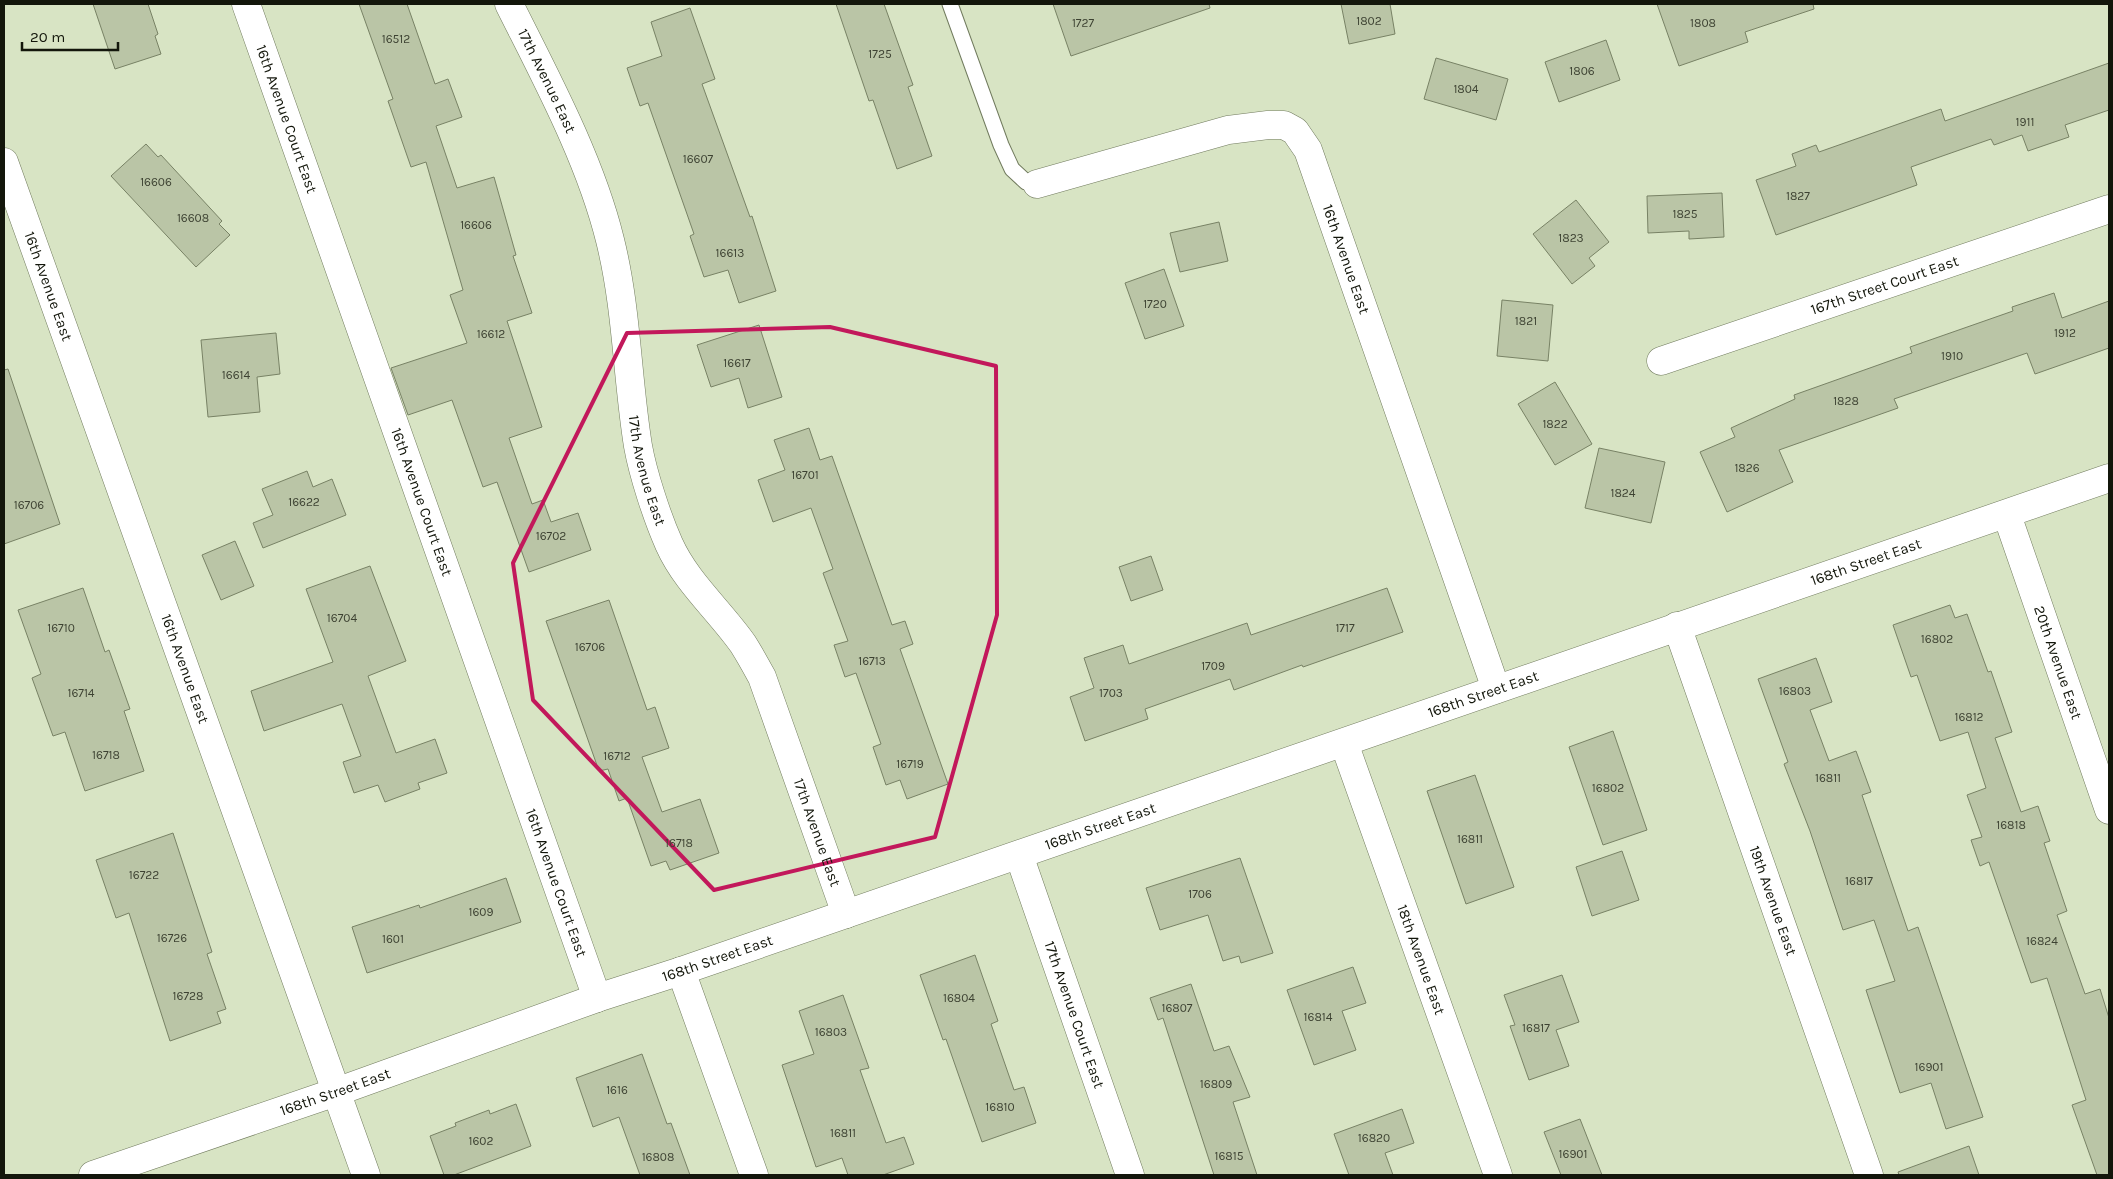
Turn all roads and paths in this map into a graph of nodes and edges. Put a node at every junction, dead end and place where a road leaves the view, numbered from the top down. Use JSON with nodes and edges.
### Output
{"nodes":[{"id":1,"x":246,"y":4,"type":"edge"},
{"id":2,"x":509,"y":4,"type":"edge"},
{"id":3,"x":950,"y":4,"type":"edge"},
{"id":4,"x":4,"y":162,"type":"edge"},
{"id":5,"x":1037,"y":184,"type":"joint"},
{"id":6,"x":2109,"y":209,"type":"edge"},
{"id":7,"x":1661,"y":361,"type":"dead end"},
{"id":8,"x":2109,"y":478,"type":"edge"},
{"id":9,"x":2007,"y":515,"type":"junction"},
{"id":10,"x":1677,"y":626,"type":"junction"},
{"id":11,"x":1496,"y":689,"type":"junction"},
{"id":12,"x":1344,"y":743,"type":"junction"},
{"id":13,"x":2109,"y":810,"type":"edge"},
{"id":14,"x":1018,"y":855,"type":"junction"},
{"id":15,"x":846,"y":914,"type":"junction"},
{"id":16,"x":681,"y":971,"type":"junction"},
{"id":17,"x":597,"y":998,"type":"junction"},
{"id":18,"x":336,"y":1092,"type":"junction"},
{"id":19,"x":93,"y":1175,"type":"edge"},
{"id":20,"x":366,"y":1175,"type":"edge"},
{"id":21,"x":754,"y":1175,"type":"edge"},
{"id":22,"x":1130,"y":1175,"type":"edge"},
{"id":23,"x":1498,"y":1175,"type":"edge"},
{"id":24,"x":1869,"y":1175,"type":"edge"}],
"edges":[{"from":1,"to":17,"type":"street","name":"16th Avenue Court East"},
{"from":2,"to":15,"type":"street","name":"17th Avenue East"},
{"from":3,"to":5,"type":"lane"},
{"from":4,"to":18,"type":"street","name":"16th Avenue East"},
{"from":5,"to":11,"type":"street","name":"16th Avenue East"},
{"from":6,"to":7,"type":"street","name":"167th Street Court East"},
{"from":8,"to":9,"type":"street","name":"168th Street East"},
{"from":9,"to":10,"type":"street","name":"168th Street East"},
{"from":9,"to":13,"type":"street","name":"20th Avenue East"},
{"from":10,"to":11,"type":"street","name":"168th Street East"},
{"from":10,"to":24,"type":"street","name":"19th Avenue East"},
{"from":11,"to":12,"type":"street","name":"168th Street East"},
{"from":12,"to":14,"type":"street","name":"168th Street East"},
{"from":12,"to":23,"type":"street","name":"18th Avenue East"},
{"from":14,"to":15,"type":"street","name":"168th Street East"},
{"from":14,"to":22,"type":"street","name":"17th Avenue Court East"},
{"from":15,"to":16,"type":"street","name":"168th Street East"},
{"from":16,"to":17,"type":"street","name":"168th Street East"},
{"from":16,"to":21,"type":"street"},
{"from":17,"to":18,"type":"street","name":"168th Street East"},
{"from":18,"to":19,"type":"street","name":"168th Street East"},
{"from":18,"to":20,"type":"street","name":"16th Avenue East"}]}
